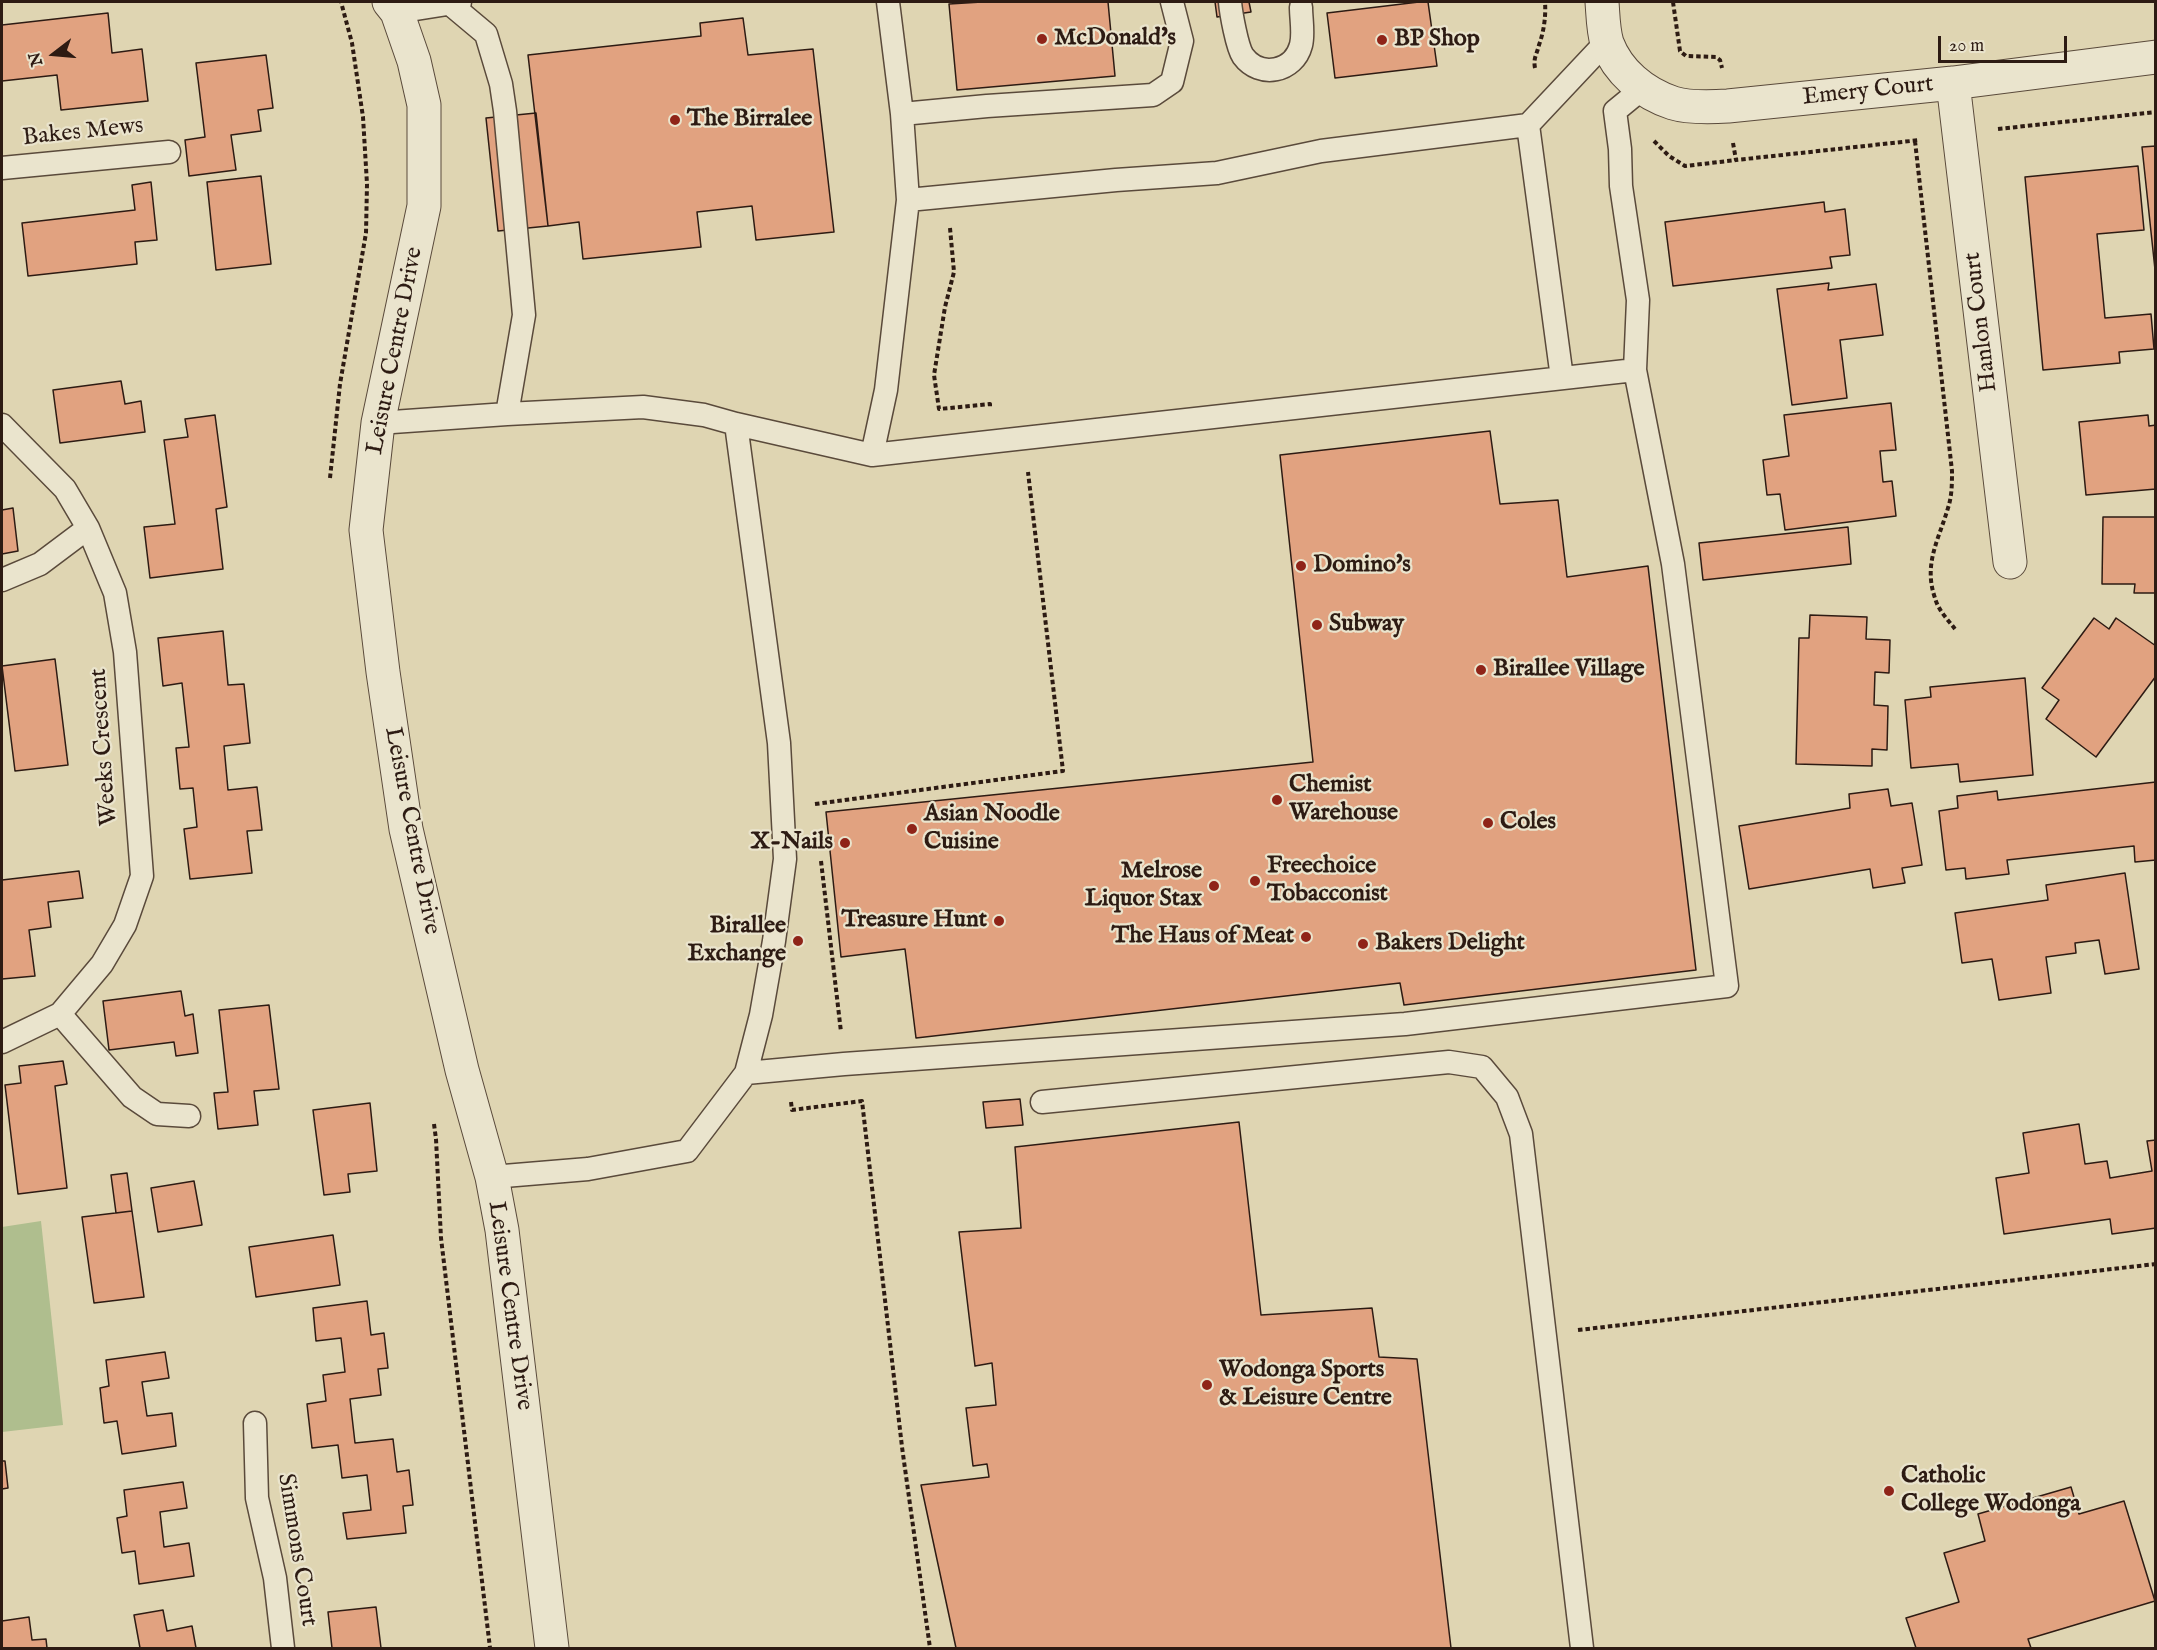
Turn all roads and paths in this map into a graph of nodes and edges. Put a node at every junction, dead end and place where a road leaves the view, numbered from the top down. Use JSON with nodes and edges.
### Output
{"nodes":[{"id":1,"x":455,"y":2,"type":"edge"},
{"id":2,"x":888,"y":2,"type":"edge"},
{"id":3,"x":1172,"y":2,"type":"edge"},
{"id":4,"x":1230,"y":2,"type":"edge"},
{"id":5,"x":1545,"y":2,"type":"edge"},
{"id":6,"x":1602,"y":2,"type":"edge"},
{"id":7,"x":395,"y":5,"type":"edge"},
{"id":8,"x":1301,"y":7,"type":"dead end"},
{"id":9,"x":1607,"y":41,"type":"junction"},
{"id":10,"x":2156,"y":57,"type":"edge"},
{"id":11,"x":1953,"y":83,"type":"junction"},
{"id":12,"x":1643,"y":88,"type":"junction"},
{"id":13,"x":1555,"y":96,"type":"junction"},
{"id":14,"x":902,"y":114,"type":"junction"},
{"id":15,"x":1528,"y":125,"type":"junction"},
{"id":16,"x":1915,"y":141,"type":"dead end"},
{"id":17,"x":170,"y":152,"type":"dead end"},
{"id":18,"x":2,"y":168,"type":"edge"},
{"id":19,"x":908,"y":200,"type":"junction"},
{"id":20,"x":1635,"y":370,"type":"junction"},
{"id":21,"x":1562,"y":378,"type":"junction"},
{"id":22,"x":507,"y":414,"type":"junction"},
{"id":23,"x":378,"y":423,"type":"junction"},
{"id":24,"x":736,"y":424,"type":"junction"},
{"id":25,"x":2,"y":425,"type":"edge"},
{"id":26,"x":872,"y":455,"type":"junction"},
{"id":27,"x":88,"y":528,"type":"junction"},
{"id":28,"x":2010,"y":562,"type":"dead end"},
{"id":29,"x":2,"y":580,"type":"edge"},
{"id":30,"x":1955,"y":629,"type":"dead end"},
{"id":31,"x":1054,"y":710,"type":"dead end"},
{"id":32,"x":816,"y":816,"type":"dead end"},
{"id":33,"x":820,"y":851,"type":"dead end"},
{"id":34,"x":60,"y":1014,"type":"junction"},
{"id":35,"x":2,"y":1042,"type":"edge"},
{"id":36,"x":844,"y":1064,"type":"junction"},
{"id":37,"x":746,"y":1073,"type":"junction"},
{"id":38,"x":862,"y":1101,"type":"dead end"},
{"id":39,"x":1042,"y":1102,"type":"dead end"},
{"id":40,"x":189,"y":1116,"type":"dead end"},
{"id":41,"x":492,"y":1177,"type":"junction"},
{"id":42,"x":2156,"y":1264,"type":"edge"},
{"id":43,"x":1545,"y":1334,"type":"junction"},
{"id":44,"x":255,"y":1423,"type":"dead end"},
{"id":45,"x":284,"y":1648,"type":"edge"},
{"id":46,"x":552,"y":1648,"type":"edge"},
{"id":47,"x":930,"y":1648,"type":"edge"},
{"id":48,"x":1582,"y":1648,"type":"edge"}],
"edges":[{"from":1,"to":7,"type":"lane"},
{"from":1,"to":22,"type":"lane"},
{"from":2,"to":14,"type":"lane"},
{"from":3,"to":14,"type":"lane"},
{"from":4,"to":8,"type":"lane"},
{"from":5,"to":13,"type":"path"},
{"from":6,"to":9,"type":"street","name":"Emery Court"},
{"from":7,"to":23,"type":"street","name":"Leisure Centre Drive"},
{"from":9,"to":12,"type":"street","name":"Emery Court"},
{"from":9,"to":13,"type":"lane"},
{"from":10,"to":11,"type":"street","name":"Emery Court"},
{"from":11,"to":12,"type":"street","name":"Emery Court"},
{"from":11,"to":28,"type":"street","name":"Hanlon Court"},
{"from":12,"to":20,"type":"lane"},
{"from":13,"to":15,"type":"lane"},
{"from":14,"to":19,"type":"lane"},
{"from":15,"to":19,"type":"lane"},
{"from":15,"to":21,"type":"lane"},
{"from":16,"to":30,"type":"path"},
{"from":17,"to":18,"type":"lane","name":"Bakes Mews"},
{"from":19,"to":26,"type":"lane"},
{"from":20,"to":21,"type":"lane"},
{"from":20,"to":36,"type":"lane"},
{"from":21,"to":26,"type":"lane"},
{"from":22,"to":23,"type":"lane"},
{"from":22,"to":24,"type":"lane"},
{"from":23,"to":41,"type":"street","name":"Leisure Centre Drive"},
{"from":24,"to":26,"type":"lane"},
{"from":24,"to":37,"type":"lane"},
{"from":25,"to":27,"type":"lane","name":"Weeks Crescent"},
{"from":27,"to":29,"type":"lane"},
{"from":27,"to":34,"type":"lane","name":"Weeks Crescent"},
{"from":31,"to":32,"type":"path"},
{"from":33,"to":36,"type":"path"},
{"from":34,"to":35,"type":"lane","name":"Weeks Crescent"},
{"from":34,"to":40,"type":"lane"},
{"from":36,"to":37,"type":"lane"},
{"from":37,"to":41,"type":"lane"},
{"from":38,"to":47,"type":"path"},
{"from":39,"to":43,"type":"lane"},
{"from":41,"to":46,"type":"street","name":"Leisure Centre Drive"},
{"from":42,"to":43,"type":"path"},
{"from":43,"to":48,"type":"lane"},
{"from":44,"to":45,"type":"lane","name":"Simmons Court"}]}
